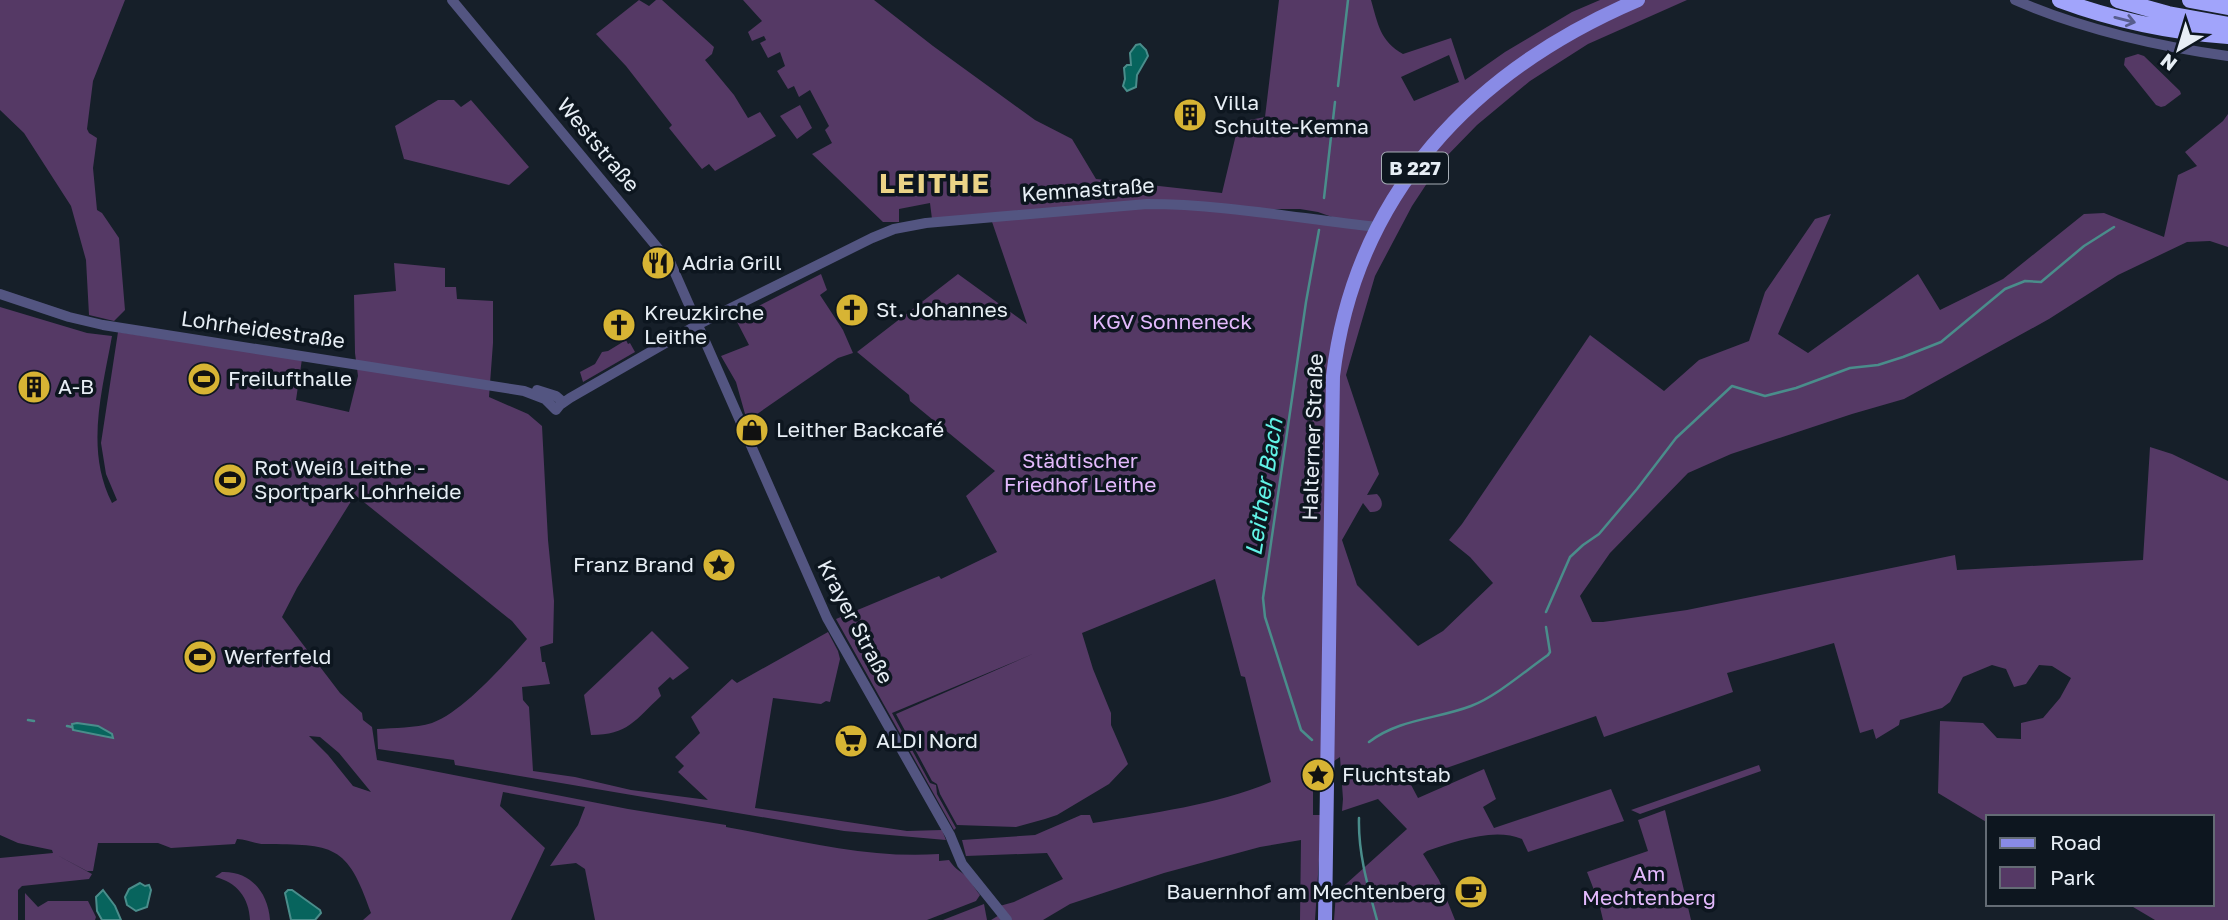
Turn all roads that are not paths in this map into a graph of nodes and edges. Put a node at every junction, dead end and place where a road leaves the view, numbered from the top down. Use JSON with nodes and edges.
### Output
{"nodes":[{"id":1,"x":452,"y":0,"type":"edge"},
{"id":2,"x":1638,"y":0,"type":"edge"},
{"id":3,"x":2015,"y":0,"type":"edge"},
{"id":4,"x":2060,"y":0,"type":"edge"},
{"id":5,"x":2118,"y":0,"type":"edge"},
{"id":6,"x":2190,"y":0,"type":"edge"},
{"id":7,"x":2228,"y":7,"type":"edge"},
{"id":8,"x":2228,"y":25,"type":"edge"},
{"id":9,"x":2228,"y":36,"type":"edge"},
{"id":10,"x":2228,"y":56,"type":"edge"},
{"id":11,"x":1377,"y":227,"type":"junction"},
{"id":12,"x":0,"y":294,"type":"edge"},
{"id":13,"x":697,"y":325,"type":"junction"},
{"id":14,"x":560,"y":406,"type":"joint"},
{"id":15,"x":1007,"y":920,"type":"edge"},
{"id":16,"x":1325,"y":920,"type":"edge"}],
"edges":[{"from":1,"to":13,"type":"street","name":"Weststraße"},
{"from":2,"to":11,"type":"main road","name":"Halterner Straße","number":"B 227"},
{"from":3,"to":10,"type":"street"},
{"from":4,"to":9,"type":"highway","one_way":true},
{"from":5,"to":8,"type":"highway"},
{"from":6,"to":7,"type":"highway"},
{"from":11,"to":13,"type":"street","name":"Kemnastraße"},
{"from":11,"to":16,"type":"main road","name":"Halterner Straße","number":"B 227"},
{"from":12,"to":14,"type":"street","name":"Lohrheidestraße"},
{"from":13,"to":14,"type":"street","name":"Kemnastraße"},
{"from":13,"to":15,"type":"street","name":"Krayer Straße"}]}
